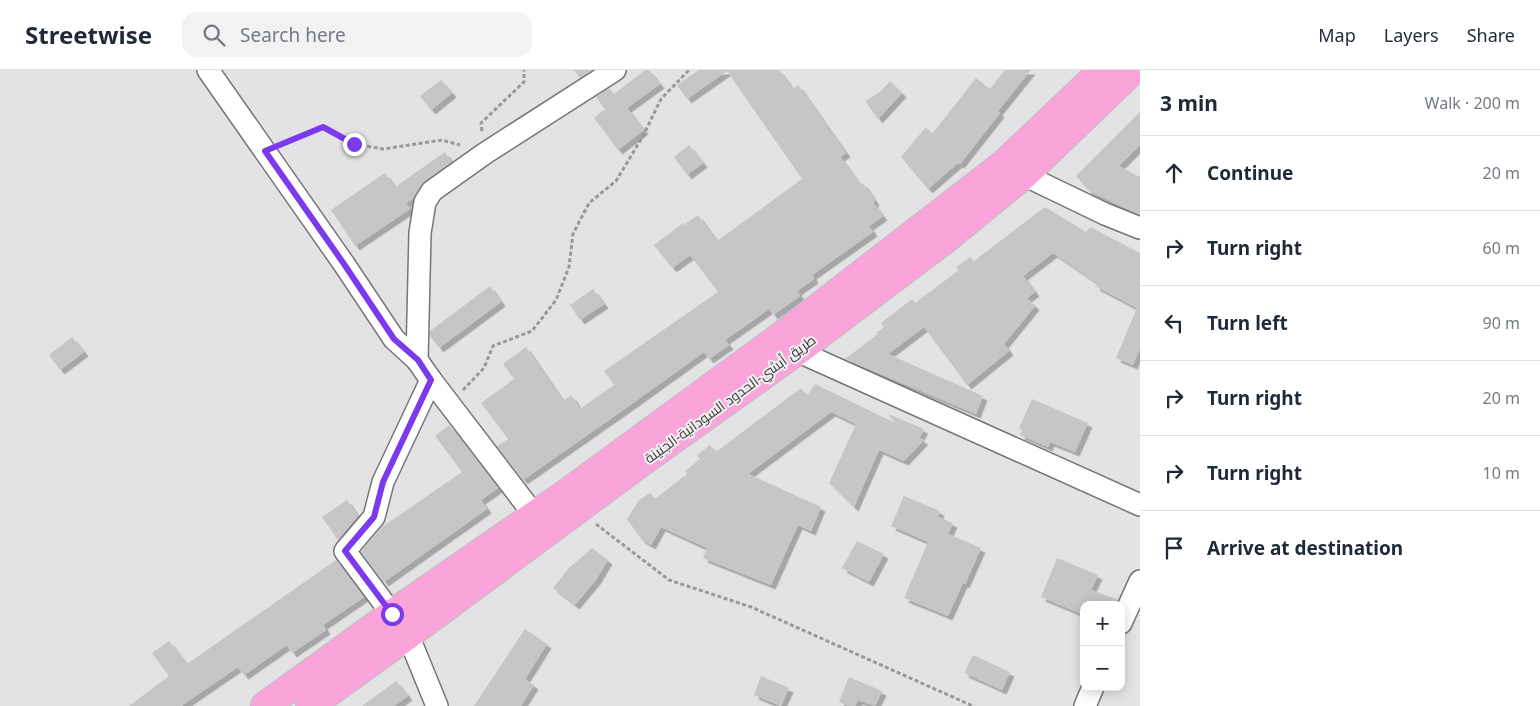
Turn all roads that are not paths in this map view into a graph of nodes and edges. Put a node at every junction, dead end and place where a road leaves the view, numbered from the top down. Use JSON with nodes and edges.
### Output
{"nodes":[{"id":1,"x":208,"y":70,"type":"edge"},
{"id":2,"x":615,"y":70,"type":"edge"},
{"id":3,"x":1103,"y":70,"type":"edge"},
{"id":4,"x":1132,"y":70,"type":"edge"},
{"id":5,"x":1024,"y":175,"type":"junction"},
{"id":6,"x":1140,"y":228,"type":"edge"},
{"id":7,"x":936,"y":232,"type":"junction"},
{"id":8,"x":797,"y":352,"type":"junction"},
{"id":9,"x":418,"y":360,"type":"junction"},
{"id":10,"x":431,"y":380,"type":"junction"},
{"id":11,"x":1140,"y":505,"type":"edge"},
{"id":12,"x":534,"y":516,"type":"junction"},
{"id":13,"x":1140,"y":581,"type":"edge"},
{"id":14,"x":1125,"y":614,"type":"edge"},
{"id":15,"x":400,"y":625,"type":"junction"},
{"id":16,"x":1091,"y":691,"type":"edge"},
{"id":17,"x":265,"y":706,"type":"edge"},
{"id":18,"x":310,"y":706,"type":"edge"},
{"id":19,"x":437,"y":706,"type":"edge"},
{"id":20,"x":1084,"y":706,"type":"edge"}],
"edges":[{"from":1,"to":9,"type":"street"},
{"from":2,"to":9,"type":"street"},
{"from":3,"to":7,"type":"highway"},
{"from":4,"to":5,"type":"highway","name":"طريق أبشي-الحدود السودانية-الجنينة"},
{"from":5,"to":6,"type":"street"},
{"from":5,"to":7,"type":"highway","name":"طريق أبشي-الحدود السودانية-الجنينة"},
{"from":7,"to":8,"type":"highway","name":"طريق أبشي-الحدود السودانية-الجنينة"},
{"from":7,"to":12,"type":"highway"},
{"from":8,"to":11,"type":"street"},
{"from":8,"to":15,"type":"highway","name":"طريق أبشي-الحدود السودانية-الجنينة"},
{"from":9,"to":10,"type":"street"},
{"from":10,"to":12,"type":"street"},
{"from":10,"to":15,"type":"street"},
{"from":12,"to":15,"type":"highway"},
{"from":13,"to":14,"type":"street"},
{"from":15,"to":17,"type":"highway"},
{"from":15,"to":18,"type":"highway","name":"طريق أبشي-الحدود السودانية-الجنينة"},
{"from":15,"to":19,"type":"street"},
{"from":16,"to":20,"type":"street"}]}
